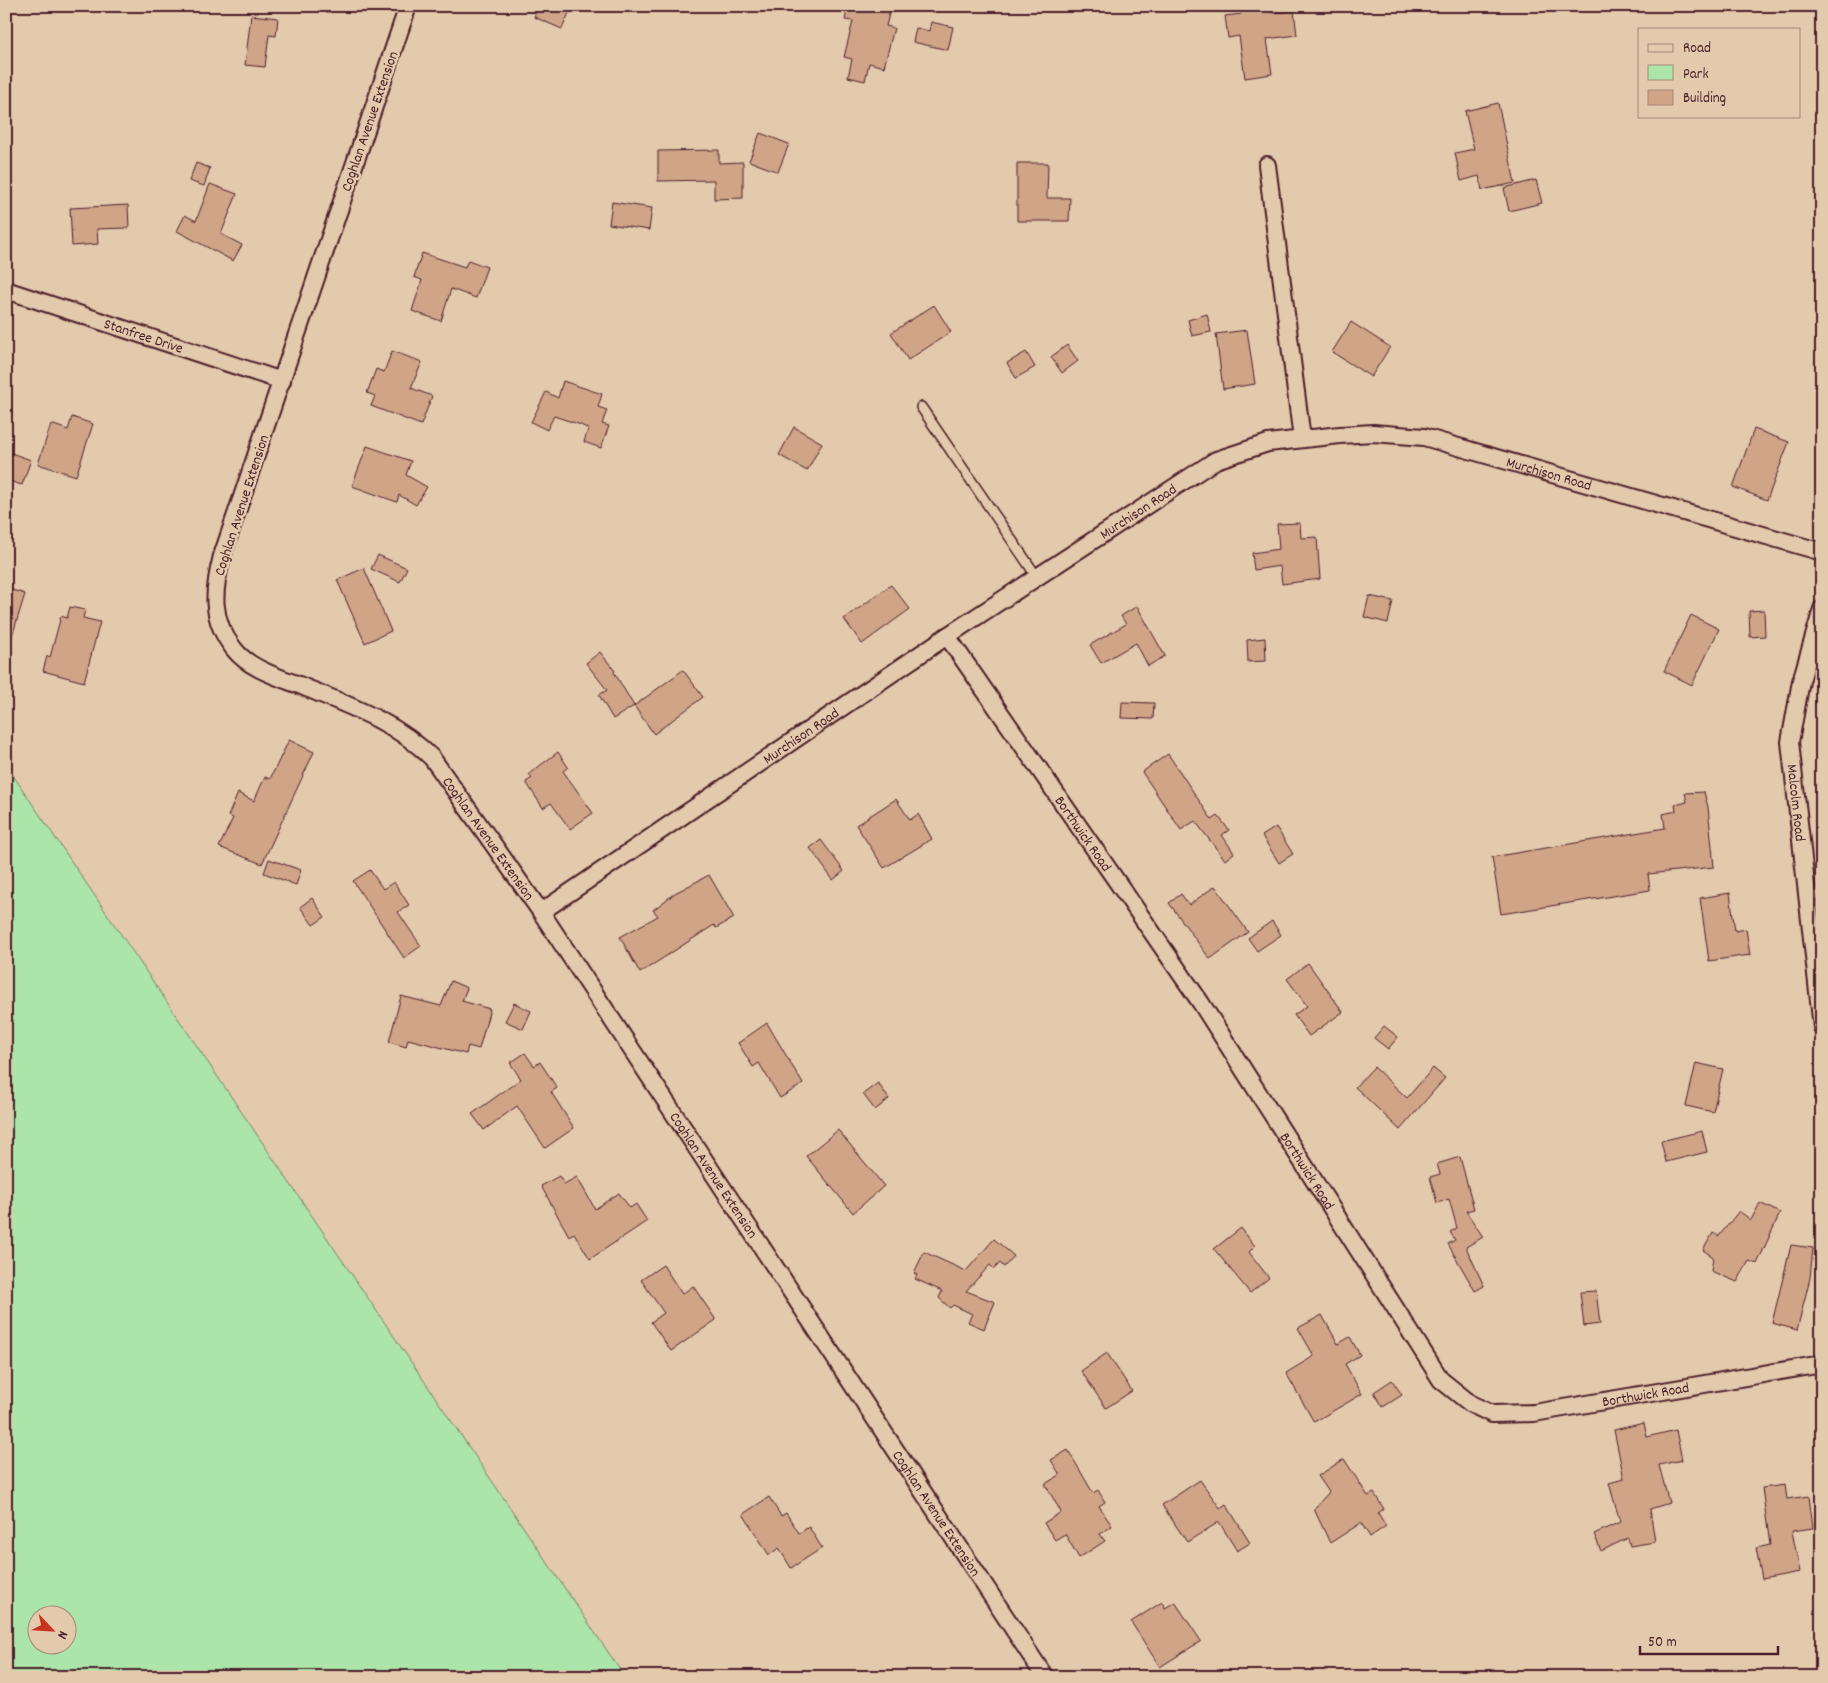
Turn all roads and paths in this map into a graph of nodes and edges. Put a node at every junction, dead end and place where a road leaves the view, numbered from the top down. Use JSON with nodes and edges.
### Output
{"nodes":[{"id":1,"x":408,"y":6,"type":"edge"},
{"id":2,"x":1267,"y":165,"type":"dead end"},
{"id":3,"x":6,"y":290,"type":"edge"},
{"id":4,"x":282,"y":381,"type":"junction"},
{"id":5,"x":921,"y":407,"type":"dead end"},
{"id":6,"x":1302,"y":439,"type":"junction"},
{"id":7,"x":1822,"y":552,"type":"edge"},
{"id":8,"x":1037,"y":577,"type":"junction"},
{"id":9,"x":1822,"y":609,"type":"edge"},
{"id":10,"x":947,"y":636,"type":"junction"},
{"id":11,"x":540,"y":912,"type":"junction"},
{"id":12,"x":1822,"y":1028,"type":"edge"},
{"id":13,"x":1822,"y":1364,"type":"edge"},
{"id":14,"x":1045,"y":1677,"type":"edge"}],
"edges":[{"from":1,"to":4,"type":"street","name":"Coghlan Avenue Extension"},
{"from":2,"to":6,"type":"street"},
{"from":3,"to":4,"type":"street","name":"Stanfree Drive"},
{"from":4,"to":11,"type":"street","name":"Coghlan Avenue Extension"},
{"from":5,"to":8,"type":"lane"},
{"from":6,"to":7,"type":"street","name":"Murchison Road"},
{"from":6,"to":8,"type":"street","name":"Murchison Road"},
{"from":8,"to":10,"type":"street","name":"Murchison Road"},
{"from":9,"to":12,"type":"street","name":"Malcolm Road"},
{"from":10,"to":11,"type":"street","name":"Murchison Road"},
{"from":10,"to":13,"type":"street","name":"Borthwick Road"},
{"from":11,"to":14,"type":"street","name":"Coghlan Avenue Extension"}]}
